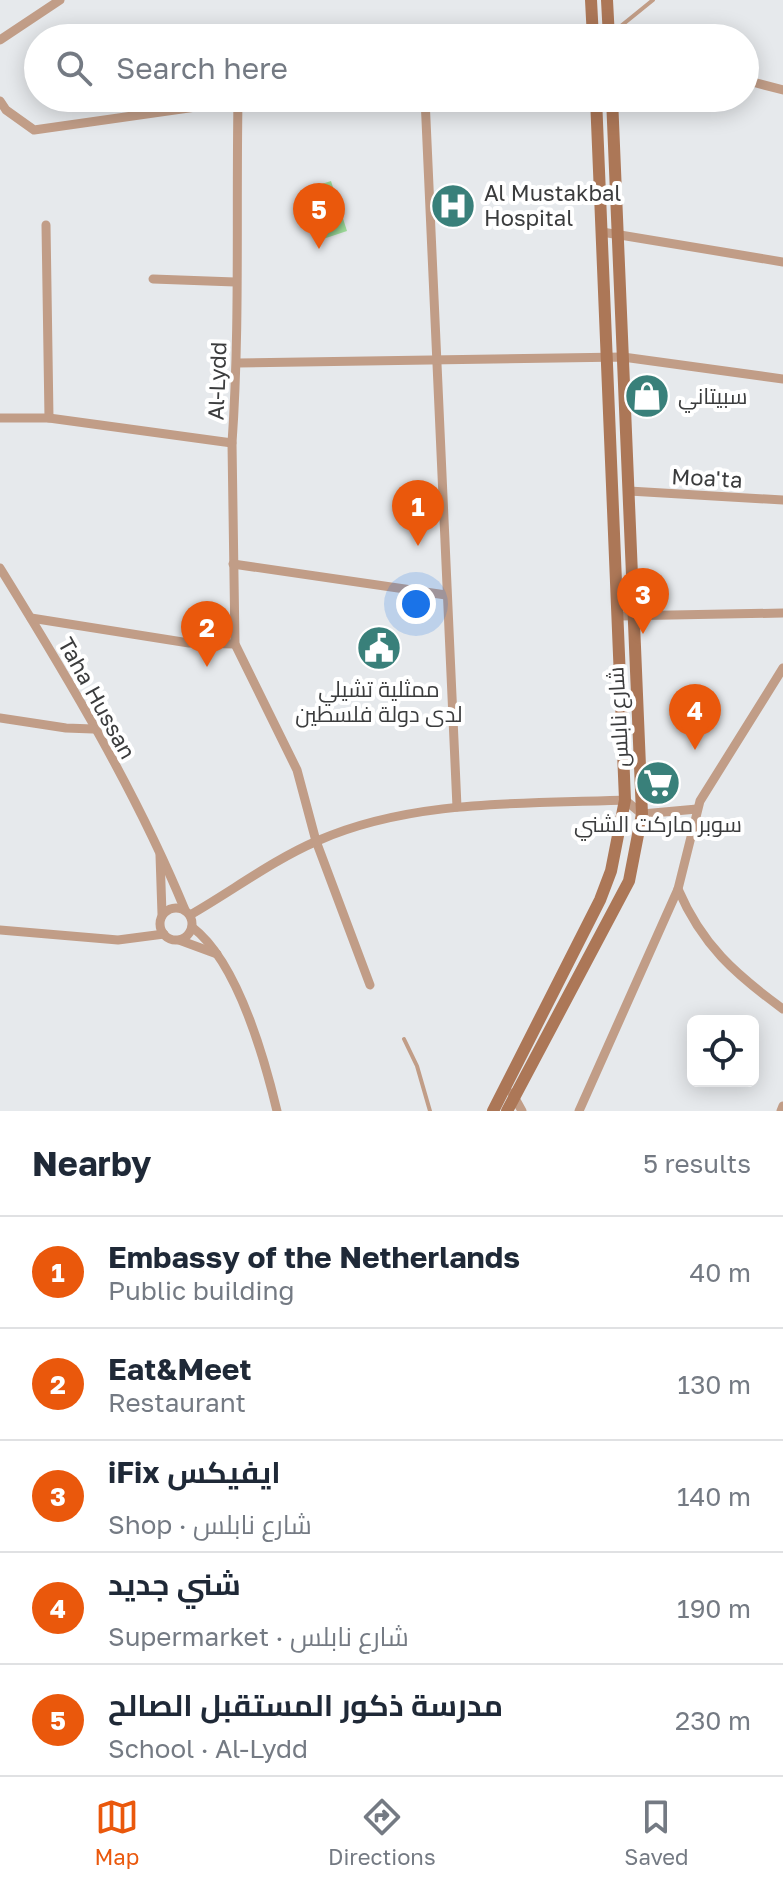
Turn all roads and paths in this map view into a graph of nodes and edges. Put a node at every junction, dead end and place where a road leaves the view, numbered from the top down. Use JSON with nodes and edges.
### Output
{"nodes":[{"id":1,"x":60,"y":0,"type":"edge"},
{"id":2,"x":591,"y":0,"type":"edge"},
{"id":3,"x":607,"y":0,"type":"edge"},
{"id":4,"x":653,"y":0,"type":"edge"},
{"id":5,"x":592,"y":24,"type":"edge"},
{"id":6,"x":608,"y":24,"type":"edge"},
{"id":7,"x":624,"y":24,"type":"edge"},
{"id":8,"x":0,"y":40,"type":"edge"},
{"id":9,"x":759,"y":84,"type":"edge"},
{"id":10,"x":783,"y":90,"type":"edge"},
{"id":11,"x":0,"y":101,"type":"edge"},
{"id":12,"x":161,"y":112,"type":"edge"},
{"id":13,"x":238,"y":112,"type":"edge"},
{"id":14,"x":426,"y":112,"type":"edge"},
{"id":15,"x":597,"y":112,"type":"edge"},
{"id":16,"x":613,"y":112,"type":"edge"},
{"id":17,"x":46,"y":225,"type":"dead end"},
{"id":18,"x":602,"y":232,"type":"junction"},
{"id":19,"x":618,"y":233,"type":"junction"},
{"id":20,"x":783,"y":262,"type":"edge"},
{"id":21,"x":153,"y":279,"type":"dead end"},
{"id":22,"x":235,"y":282,"type":"junction"},
{"id":23,"x":606,"y":356,"type":"junction"},
{"id":24,"x":623,"y":357,"type":"junction"},
{"id":25,"x":438,"y":359,"type":"junction"},
{"id":26,"x":238,"y":363,"type":"junction"},
{"id":27,"x":783,"y":379,"type":"edge"},
{"id":28,"x":0,"y":418,"type":"edge"},
{"id":29,"x":49,"y":418,"type":"junction"},
{"id":30,"x":232,"y":443,"type":"junction"},
{"id":31,"x":629,"y":491,"type":"junction"},
{"id":32,"x":783,"y":500,"type":"edge"},
{"id":33,"x":233,"y":564,"type":"junction"},
{"id":34,"x":0,"y":568,"type":"edge"},
{"id":35,"x":446,"y":595,"type":"junction"},
{"id":36,"x":783,"y":613,"type":"edge"},
{"id":37,"x":619,"y":616,"type":"junction"},
{"id":38,"x":633,"y":616,"type":"junction"},
{"id":39,"x":31,"y":618,"type":"junction"},
{"id":40,"x":235,"y":644,"type":"junction"},
{"id":41,"x":783,"y":668,"type":"edge"},
{"id":42,"x":0,"y":718,"type":"edge"},
{"id":43,"x":93,"y":729,"type":"junction"},
{"id":44,"x":625,"y":800,"type":"junction"},
{"id":45,"x":457,"y":807,"type":"junction"},
{"id":46,"x":697,"y":809,"type":"junction"},
{"id":47,"x":642,"y":814,"type":"junction"},
{"id":48,"x":316,"y":841,"type":"junction"},
{"id":49,"x":160,"y":848,"type":"junction"},
{"id":50,"x":678,"y":889,"type":"junction"},
{"id":51,"x":188,"y":913,"type":"junction"},
{"id":52,"x":162,"y":914,"type":"junction"},
{"id":53,"x":192,"y":927,"type":"junction"},
{"id":54,"x":0,"y":930,"type":"edge"},
{"id":55,"x":164,"y":934,"type":"junction"},
{"id":56,"x":179,"y":940,"type":"junction"},
{"id":57,"x":217,"y":954,"type":"junction"},
{"id":58,"x":370,"y":985,"type":"dead end"},
{"id":59,"x":783,"y":1009,"type":"edge"},
{"id":60,"x":404,"y":1039,"type":"dead end"},
{"id":61,"x":511,"y":1092,"type":"junction"},
{"id":62,"x":277,"y":1111,"type":"edge"},
{"id":63,"x":430,"y":1111,"type":"edge"},
{"id":64,"x":493,"y":1111,"type":"edge"},
{"id":65,"x":507,"y":1111,"type":"edge"},
{"id":66,"x":522,"y":1111,"type":"edge"},
{"id":67,"x":579,"y":1111,"type":"edge"}],
"edges":[{"from":1,"to":8,"type":"street"},
{"from":2,"to":5,"type":"main road"},
{"from":3,"to":6,"type":"main road"},
{"from":4,"to":7,"type":"lane"},
{"from":9,"to":10,"type":"street"},
{"from":11,"to":12,"type":"street"},
{"from":13,"to":22,"type":"street","name":"Al-Lydd"},
{"from":14,"to":25,"type":"street"},
{"from":15,"to":18,"type":"main road","name":"شارع نابلس"},
{"from":16,"to":19,"type":"main road","name":"شارع نابلس"},
{"from":17,"to":29,"type":"street"},
{"from":18,"to":19,"type":"street"},
{"from":18,"to":23,"type":"main road","name":"شارع نابلس"},
{"from":19,"to":20,"type":"street"},
{"from":19,"to":24,"type":"main road","name":"شارع نابلس"},
{"from":21,"to":22,"type":"street"},
{"from":22,"to":26,"type":"street","name":"Al-Lydd"},
{"from":23,"to":24,"type":"street"},
{"from":23,"to":25,"type":"street"},
{"from":23,"to":37,"type":"main road","name":"شارع نابلس"},
{"from":24,"to":27,"type":"street"},
{"from":24,"to":31,"type":"main road","name":"شارع نابلس"},
{"from":25,"to":26,"type":"street"},
{"from":25,"to":35,"type":"street"},
{"from":26,"to":30,"type":"street","name":"Al-Lydd"},
{"from":28,"to":29,"type":"street","name":"Al-Lydd"},
{"from":29,"to":30,"type":"street","name":"Al-Lydd"},
{"from":30,"to":33,"type":"street"},
{"from":31,"to":32,"type":"street","name":"Moa'ta"},
{"from":31,"to":38,"type":"main road","name":"شارع نابلس"},
{"from":33,"to":35,"type":"street"},
{"from":33,"to":40,"type":"street"},
{"from":34,"to":39,"type":"street","name":"Taha Hussan"},
{"from":35,"to":45,"type":"street"},
{"from":36,"to":38,"type":"street"},
{"from":37,"to":38,"type":"street"},
{"from":37,"to":44,"type":"main road","name":"شارع نابلس"},
{"from":38,"to":47,"type":"main road","name":"شارع نابلس"},
{"from":39,"to":40,"type":"street"},
{"from":39,"to":43,"type":"street","name":"Taha Hussan"},
{"from":40,"to":48,"type":"street"},
{"from":41,"to":46,"type":"street"},
{"from":42,"to":43,"type":"street"},
{"from":43,"to":49,"type":"street","name":"Taha Hussan"},
{"from":44,"to":45,"type":"street"},
{"from":44,"to":47,"type":"street"},
{"from":44,"to":61,"type":"main road","name":"شارع نابلس"},
{"from":45,"to":48,"type":"street"},
{"from":46,"to":47,"type":"street"},
{"from":46,"to":50,"type":"street"},
{"from":47,"to":61,"type":"main road","name":"شارع نابلس"},
{"from":48,"to":51,"type":"street"},
{"from":48,"to":58,"type":"street"},
{"from":49,"to":51,"type":"street","name":"Taha Hussan"},
{"from":49,"to":52,"type":"street"},
{"from":50,"to":59,"type":"street"},
{"from":50,"to":67,"type":"street"},
{"from":51,"to":52,"type":"street"},
{"from":51,"to":53,"type":"street"},
{"from":52,"to":55,"type":"street"},
{"from":53,"to":56,"type":"street"},
{"from":53,"to":57,"type":"street"},
{"from":54,"to":55,"type":"street"},
{"from":55,"to":56,"type":"street"},
{"from":56,"to":57,"type":"street"},
{"from":57,"to":62,"type":"street"},
{"from":60,"to":63,"type":"lane"},
{"from":61,"to":64,"type":"main road","name":"شارع نابلس"},
{"from":61,"to":65,"type":"main road","name":"شارع نابلس"},
{"from":61,"to":66,"type":"street"}]}
